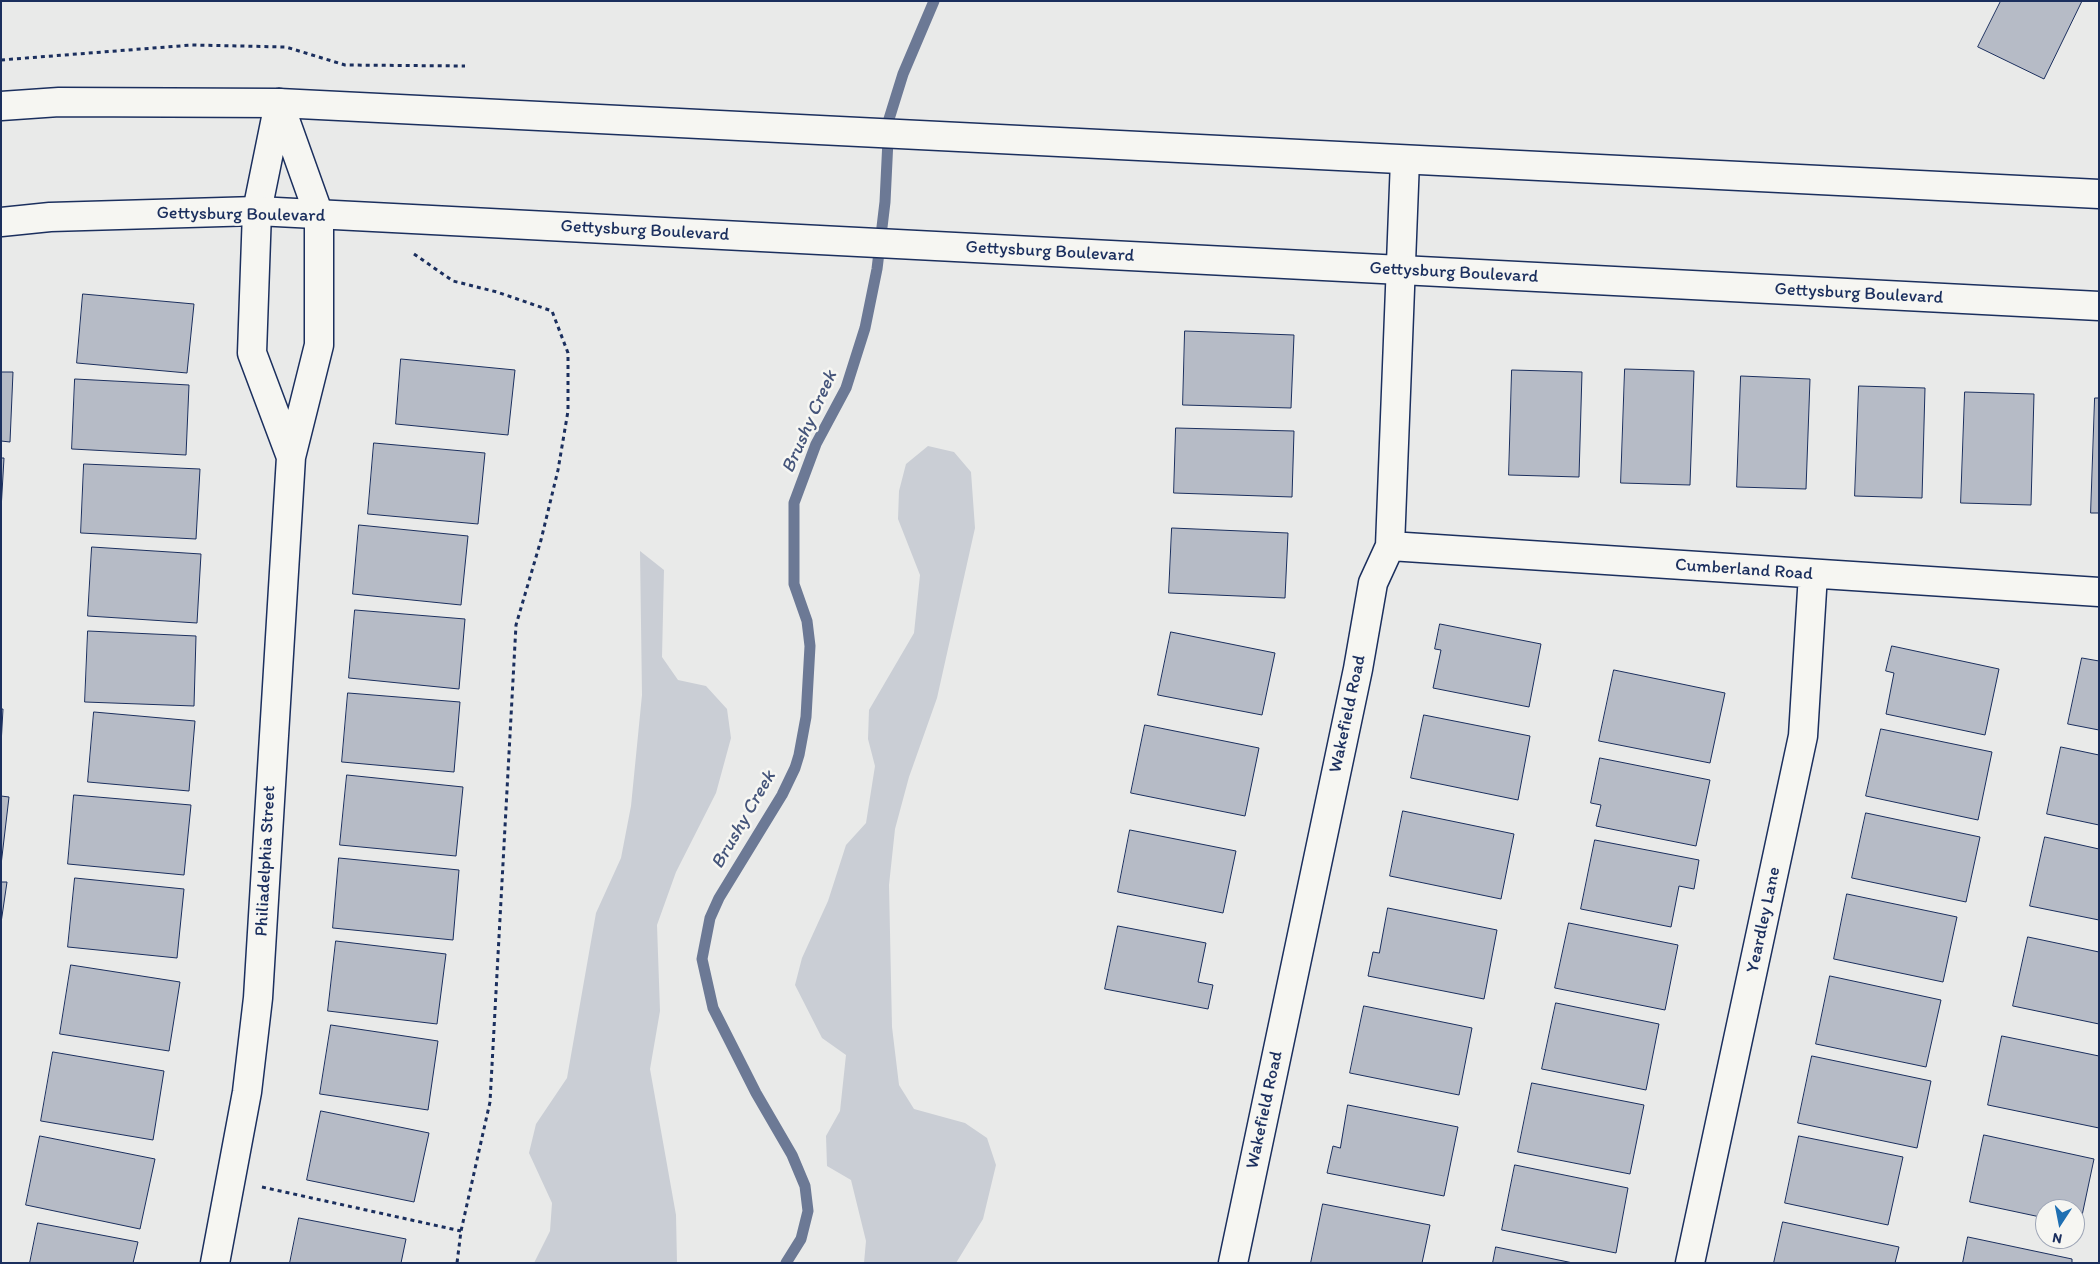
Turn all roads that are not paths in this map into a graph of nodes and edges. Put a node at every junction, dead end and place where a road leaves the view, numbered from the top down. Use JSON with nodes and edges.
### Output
{"nodes":[{"id":1,"x":279,"y":103,"type":"junction"},
{"id":2,"x":1,"y":106,"type":"edge"},
{"id":3,"x":1406,"y":160,"type":"junction"},
{"id":4,"x":2099,"y":194,"type":"edge"},
{"id":5,"x":257,"y":211,"type":"junction"},
{"id":6,"x":320,"y":215,"type":"junction"},
{"id":7,"x":1,"y":222,"type":"edge"},
{"id":8,"x":1401,"y":270,"type":"junction"},
{"id":9,"x":2099,"y":306,"type":"edge"},
{"id":10,"x":291,"y":457,"type":"junction"},
{"id":11,"x":1390,"y":546,"type":"junction"},
{"id":12,"x":1813,"y":574,"type":"junction"},
{"id":13,"x":2099,"y":592,"type":"edge"},
{"id":14,"x":215,"y":1263,"type":"edge"},
{"id":15,"x":1233,"y":1263,"type":"edge"},
{"id":16,"x":1690,"y":1263,"type":"edge"}],
"edges":[{"from":1,"to":2,"type":"street"},
{"from":1,"to":3,"type":"street"},
{"from":1,"to":5,"type":"street","name":"Philiadelphia Street"},
{"from":1,"to":6,"type":"street","name":"Philiadelphia Street"},
{"from":3,"to":4,"type":"street"},
{"from":3,"to":8,"type":"street","name":"Wakefield Road"},
{"from":5,"to":6,"type":"street","name":"Gettysburg Boulevard"},
{"from":5,"to":7,"type":"street","name":"Gettysburg Boulevard"},
{"from":5,"to":10,"type":"street","name":"Philiadelphia Street"},
{"from":6,"to":8,"type":"street","name":"Gettysburg Boulevard"},
{"from":6,"to":10,"type":"street","name":"Philiadelphia Street"},
{"from":8,"to":9,"type":"street","name":"Gettysburg Boulevard"},
{"from":8,"to":11,"type":"street","name":"Wakefield Road"},
{"from":10,"to":14,"type":"street","name":"Philiadelphia Street"},
{"from":11,"to":12,"type":"street","name":"Cumberland Road"},
{"from":11,"to":15,"type":"street","name":"Wakefield Road"},
{"from":12,"to":13,"type":"street","name":"Cumberland Road"},
{"from":12,"to":16,"type":"street","name":"Yeardley Lane"}]}
